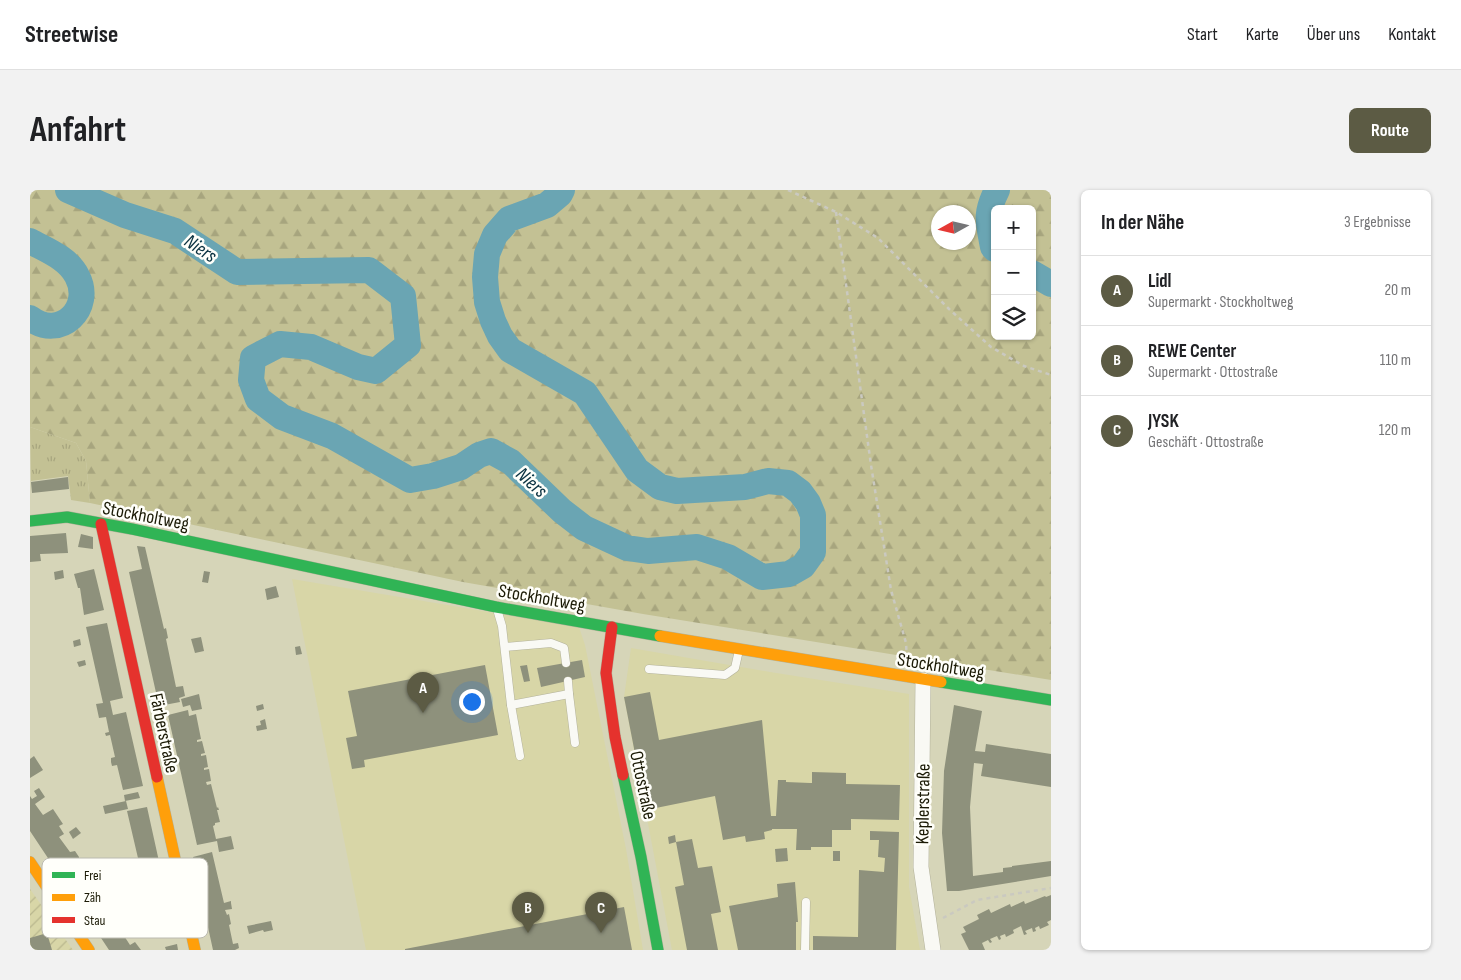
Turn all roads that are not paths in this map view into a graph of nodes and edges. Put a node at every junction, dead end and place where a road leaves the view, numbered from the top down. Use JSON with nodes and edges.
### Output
{"nodes":[{"id":1,"x":30,"y":521,"type":"edge"},
{"id":2,"x":101,"y":524,"type":"junction"},
{"id":3,"x":496,"y":607,"type":"junction"},
{"id":4,"x":612,"y":627,"type":"junction"},
{"id":5,"x":505,"y":647,"type":"junction"},
{"id":6,"x":738,"y":650,"type":"junction"},
{"id":7,"x":566,"y":663,"type":"dead end"},
{"id":8,"x":649,"y":668,"type":"dead end"},
{"id":9,"x":923,"y":680,"type":"junction"},
{"id":10,"x":568,"y":681,"type":"dead end"},
{"id":11,"x":569,"y":694,"type":"junction"},
{"id":12,"x":1051,"y":700,"type":"edge"},
{"id":13,"x":511,"y":705,"type":"junction"},
{"id":14,"x":575,"y":742,"type":"dead end"},
{"id":15,"x":520,"y":756,"type":"dead end"},
{"id":16,"x":175,"y":858,"type":"edge"},
{"id":17,"x":31,"y":864,"type":"edge"},
{"id":18,"x":42,"y":880,"type":"edge"},
{"id":19,"x":806,"y":902,"type":"dead end"},
{"id":20,"x":81,"y":938,"type":"edge"},
{"id":21,"x":89,"y":950,"type":"edge"},
{"id":22,"x":658,"y":950,"type":"edge"},
{"id":23,"x":805,"y":950,"type":"edge"},
{"id":24,"x":933,"y":950,"type":"edge"}],
"edges":[{"from":1,"to":2,"type":"main road","name":"Stockholtweg"},
{"from":2,"to":3,"type":"main road","name":"Stockholtweg"},
{"from":2,"to":16,"type":"main road","name":"Färberstraße"},
{"from":3,"to":4,"type":"main road","name":"Stockholtweg"},
{"from":3,"to":5,"type":"lane"},
{"from":4,"to":6,"type":"main road","name":"Stockholtweg"},
{"from":4,"to":22,"type":"main road","name":"Ottostraße"},
{"from":5,"to":7,"type":"lane"},
{"from":5,"to":13,"type":"lane"},
{"from":6,"to":8,"type":"lane"},
{"from":6,"to":9,"type":"main road","name":"Stockholtweg"},
{"from":9,"to":12,"type":"main road","name":"Stockholtweg"},
{"from":9,"to":24,"type":"street","name":"Keplerstraße"},
{"from":10,"to":11,"type":"lane"},
{"from":11,"to":13,"type":"lane"},
{"from":11,"to":14,"type":"lane"},
{"from":13,"to":15,"type":"lane"},
{"from":17,"to":18,"type":"main road"},
{"from":19,"to":23,"type":"lane"},
{"from":20,"to":21,"type":"main road"}]}
